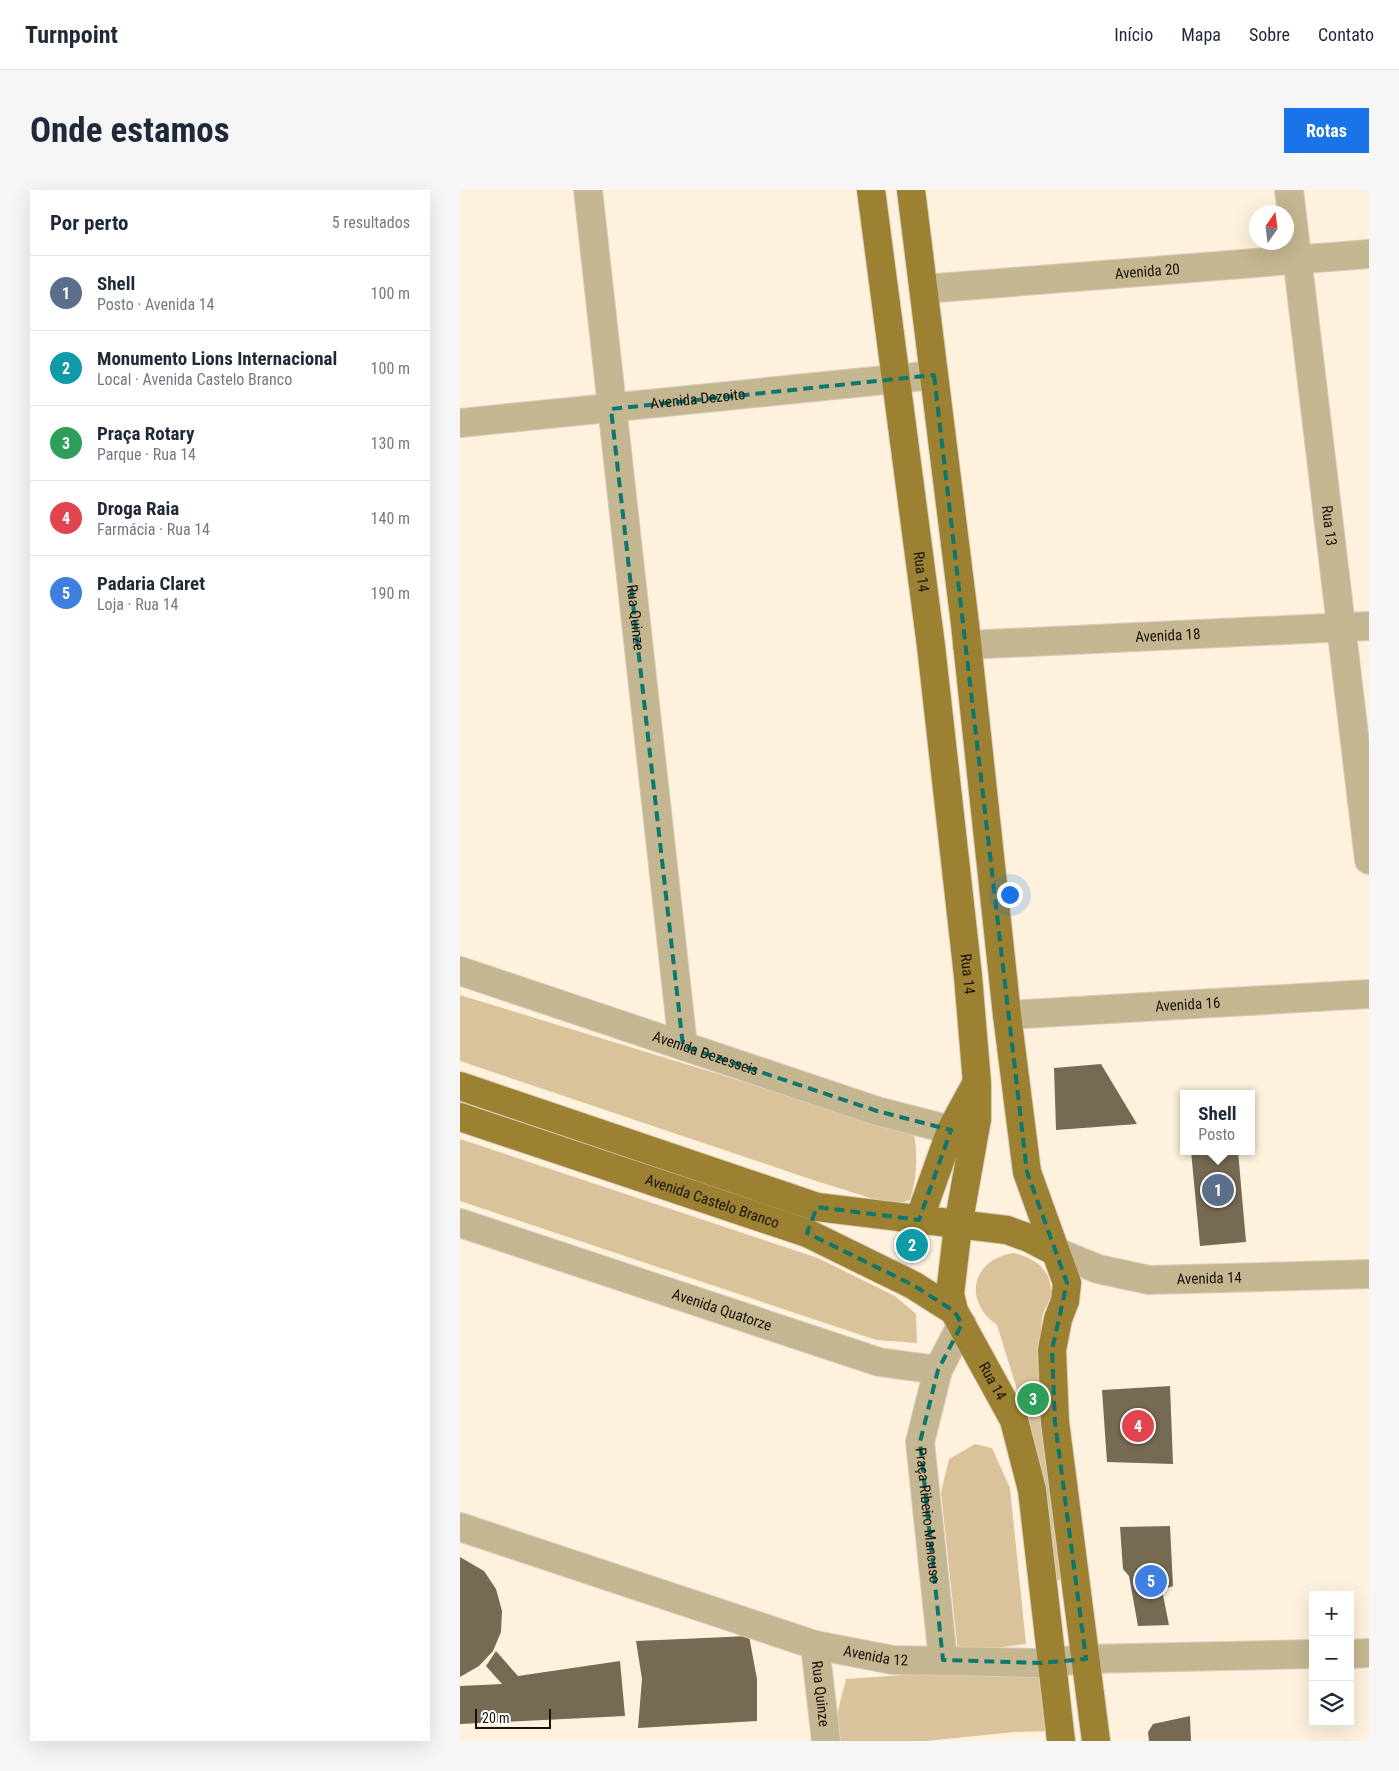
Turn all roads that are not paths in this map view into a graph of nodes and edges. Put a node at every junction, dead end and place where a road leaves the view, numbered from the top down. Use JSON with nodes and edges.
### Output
{"nodes":[{"id":1,"x":588,"y":190,"type":"edge"},
{"id":2,"x":871,"y":190,"type":"edge"},
{"id":3,"x":912,"y":190,"type":"edge"},
{"id":4,"x":1289,"y":190,"type":"edge"},
{"id":5,"x":1369,"y":254,"type":"edge"},
{"id":6,"x":1298,"y":259,"type":"junction"},
{"id":7,"x":924,"y":289,"type":"junction"},
{"id":8,"x":934,"y":375,"type":"junction"},
{"id":9,"x":895,"y":378,"type":"junction"},
{"id":10,"x":611,"y":409,"type":"junction"},
{"id":11,"x":460,"y":423,"type":"edge"},
{"id":12,"x":1356,"y":626,"type":"edge"},
{"id":13,"x":967,"y":645,"type":"junction"},
{"id":14,"x":1369,"y":860,"type":"edge"},
{"id":15,"x":460,"y":971,"type":"edge"},
{"id":16,"x":1369,"y":994,"type":"edge"},
{"id":17,"x":1007,"y":1015,"type":"junction"},
{"id":18,"x":683,"y":1046,"type":"junction"},
{"id":19,"x":976,"y":1083,"type":"junction"},
{"id":20,"x":460,"y":1086,"type":"edge"},
{"id":21,"x":460,"y":1117,"type":"edge"},
{"id":22,"x":951,"y":1130,"type":"junction"},
{"id":23,"x":817,"y":1206,"type":"junction"},
{"id":24,"x":919,"y":1220,"type":"junction"},
{"id":25,"x":460,"y":1223,"type":"edge"},
{"id":26,"x":958,"y":1226,"type":"junction"},
{"id":27,"x":807,"y":1234,"type":"junction"},
{"id":28,"x":1054,"y":1252,"type":"junction"},
{"id":29,"x":1369,"y":1274,"type":"edge"},
{"id":30,"x":958,"y":1317,"type":"junction"},
{"id":31,"x":938,"y":1370,"type":"junction"},
{"id":32,"x":460,"y":1526,"type":"edge"},
{"id":33,"x":815,"y":1645,"type":"junction"},
{"id":34,"x":1369,"y":1653,"type":"edge"},
{"id":35,"x":1309,"y":1654,"type":"edge"},
{"id":36,"x":1354,"y":1654,"type":"edge"},
{"id":37,"x":1086,"y":1659,"type":"junction"},
{"id":38,"x":943,"y":1660,"type":"junction"},
{"id":39,"x":1051,"y":1662,"type":"junction"},
{"id":40,"x":826,"y":1741,"type":"edge"},
{"id":41,"x":1061,"y":1741,"type":"edge"},
{"id":42,"x":1096,"y":1741,"type":"edge"}],
"edges":[{"from":1,"to":10,"type":"street","name":"Rua Quinze"},
{"from":2,"to":9,"type":"main road","name":"Rua 14"},
{"from":3,"to":7,"type":"main road"},
{"from":4,"to":6,"type":"street","name":"Rua 13"},
{"from":5,"to":6,"type":"street","name":"Avenida 20"},
{"from":6,"to":7,"type":"street","name":"Avenida 20"},
{"from":6,"to":12,"type":"street","name":"Rua 13"},
{"from":7,"to":8,"type":"main road"},
{"from":8,"to":9,"type":"street","name":"Avenida Dezoito"},
{"from":8,"to":13,"type":"main road"},
{"from":9,"to":10,"type":"street","name":"Avenida Dezoito"},
{"from":9,"to":19,"type":"main road","name":"Rua 14"},
{"from":10,"to":11,"type":"street","name":"Avenida Dezoito"},
{"from":10,"to":18,"type":"street","name":"Rua Quinze"},
{"from":12,"to":13,"type":"street","name":"Avenida 18"},
{"from":12,"to":14,"type":"street","name":"Rua 13"},
{"from":13,"to":17,"type":"main road"},
{"from":15,"to":18,"type":"street","name":"Avenida Dezesseis"},
{"from":16,"to":17,"type":"street","name":"Avenida 16"},
{"from":17,"to":28,"type":"main road"},
{"from":18,"to":22,"type":"street","name":"Avenida Dezesseis"},
{"from":19,"to":22,"type":"main road"},
{"from":19,"to":26,"type":"main road","name":"Rua 14"},
{"from":20,"to":23,"type":"main road","name":"Avenida Castelo Branco"},
{"from":21,"to":27,"type":"main road","name":"Avenida Castelo Branco"},
{"from":22,"to":24,"type":"main road"},
{"from":23,"to":24,"type":"main road","name":"Avenida Castelo Branco"},
{"from":23,"to":27,"type":"main road"},
{"from":24,"to":26,"type":"main road","name":"Avenida Castelo Branco"},
{"from":25,"to":31,"type":"street","name":"Avenida Quatorze"},
{"from":26,"to":28,"type":"main road","name":"Avenida Castelo Branco"},
{"from":26,"to":30,"type":"main road","name":"Rua 14"},
{"from":27,"to":30,"type":"main road","name":"Avenida Castelo Branco"},
{"from":28,"to":29,"type":"street","name":"Avenida 14"},
{"from":28,"to":37,"type":"main road"},
{"from":30,"to":31,"type":"street"},
{"from":30,"to":39,"type":"main road","name":"Rua 14"},
{"from":31,"to":38,"type":"street","name":"Praça Ribeiro Mancuso"},
{"from":32,"to":33,"type":"street","name":"Avenida 12"},
{"from":33,"to":38,"type":"street","name":"Avenida 12"},
{"from":33,"to":40,"type":"street","name":"Rua Quinze"},
{"from":34,"to":36,"type":"street"},
{"from":35,"to":37,"type":"street","name":"Avenida 12"},
{"from":37,"to":39,"type":"street","name":"Avenida 12"},
{"from":37,"to":42,"type":"main road"},
{"from":38,"to":39,"type":"street","name":"Avenida 12"},
{"from":39,"to":41,"type":"main road","name":"Rua 14"}]}
